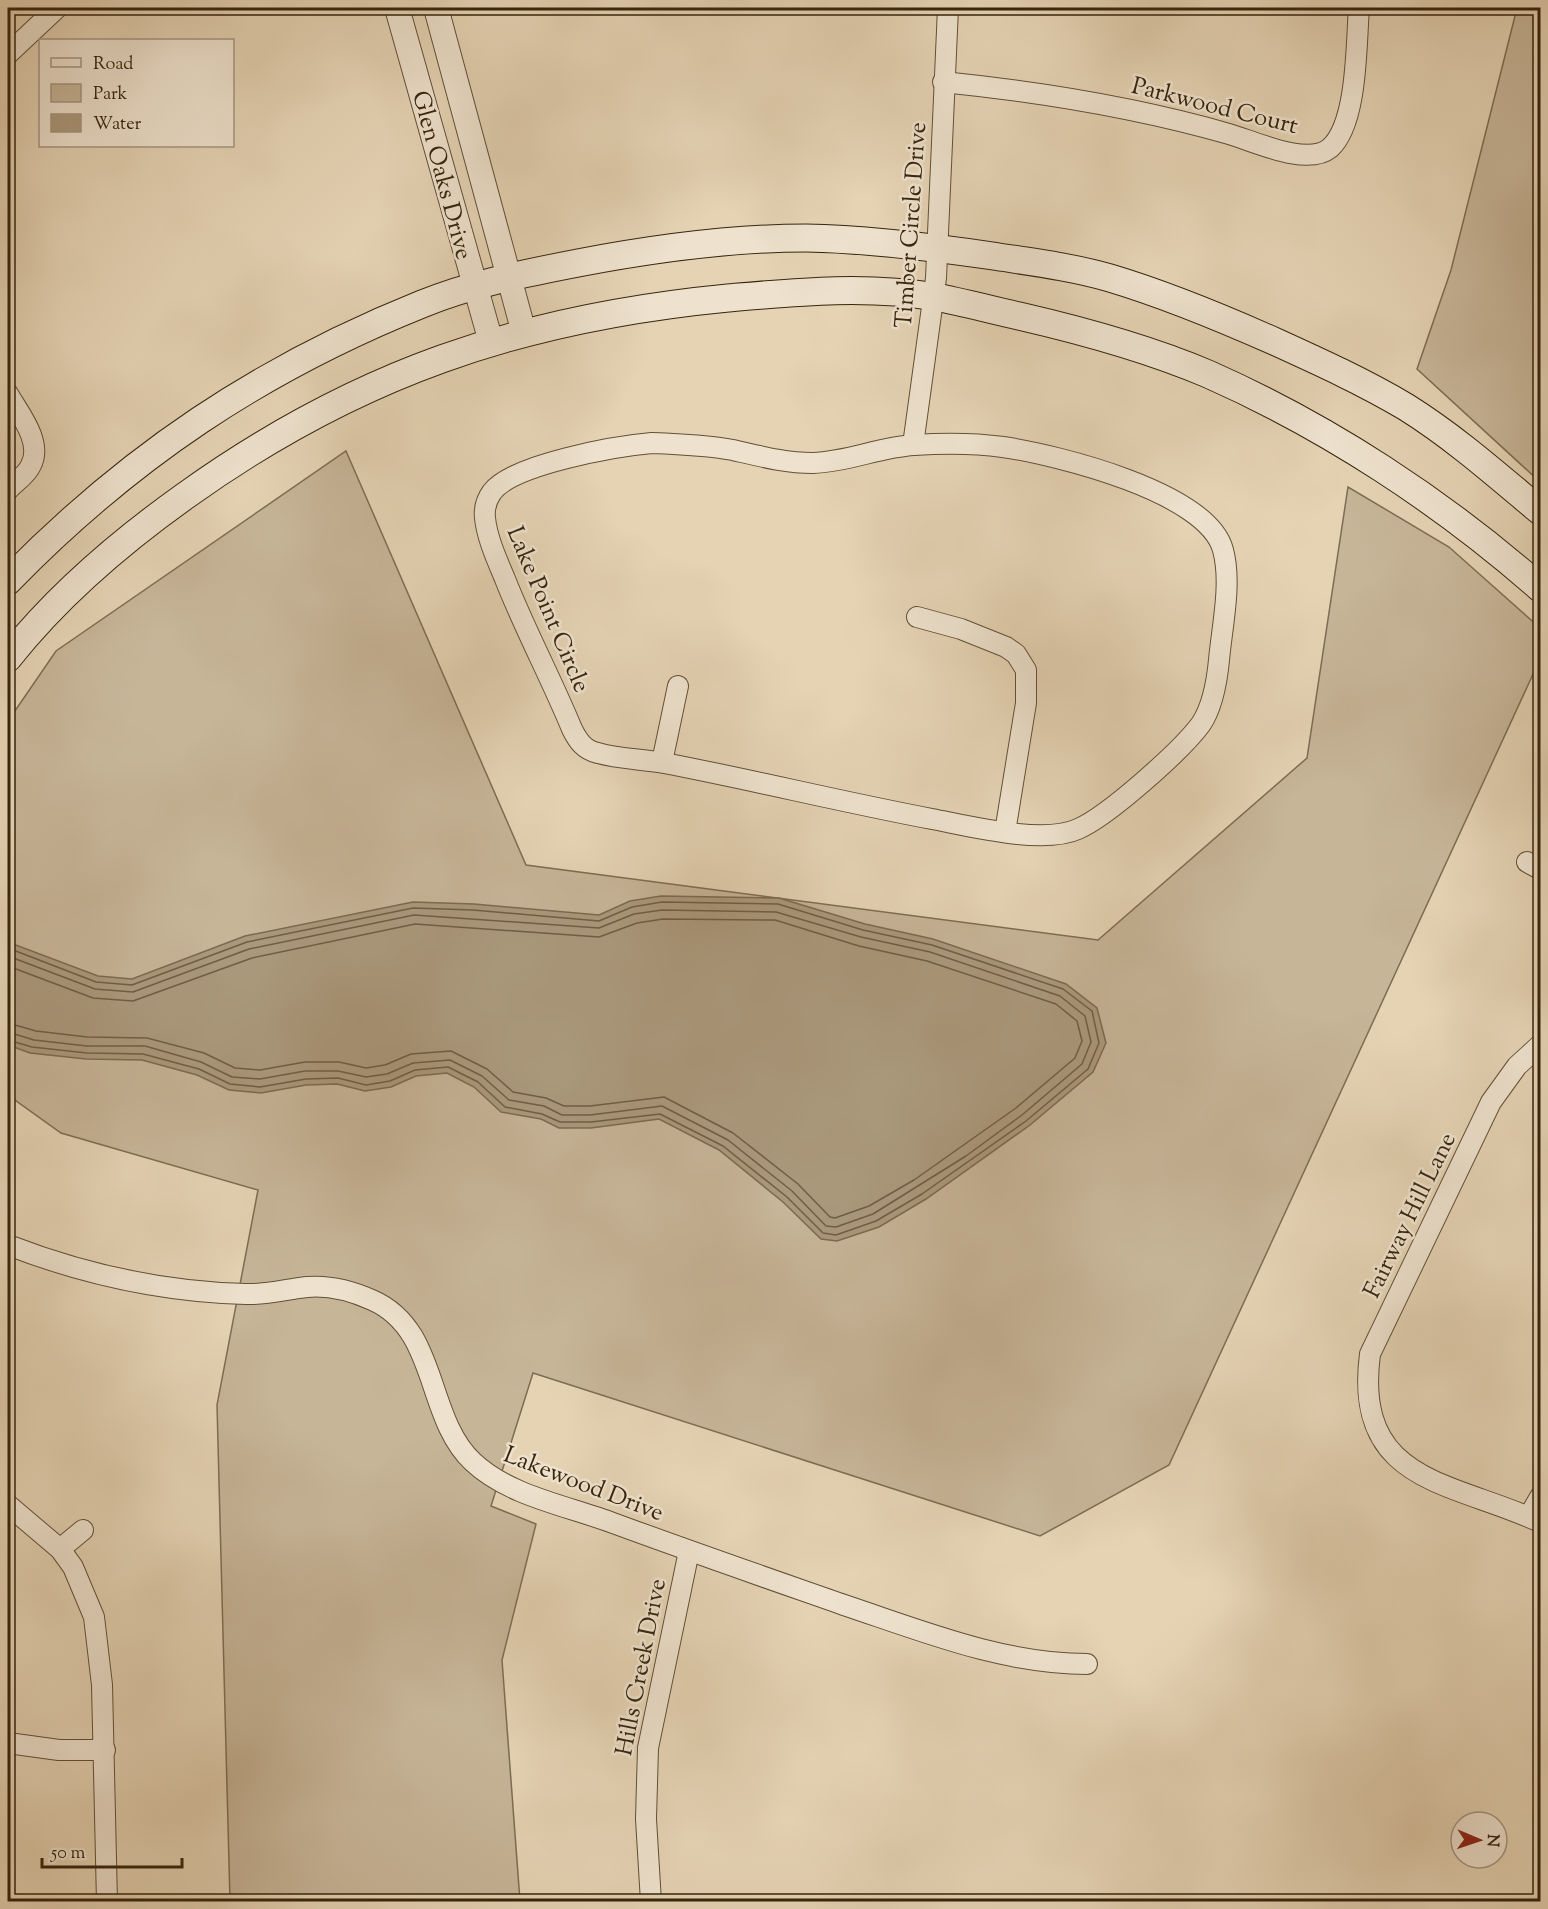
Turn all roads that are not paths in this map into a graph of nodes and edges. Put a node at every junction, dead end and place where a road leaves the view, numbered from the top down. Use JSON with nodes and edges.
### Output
{"nodes":[{"id":1,"x":57,"y":8,"type":"edge"},
{"id":2,"x":398,"y":8,"type":"edge"},
{"id":3,"x":436,"y":8,"type":"edge"},
{"id":4,"x":948,"y":8,"type":"edge"},
{"id":5,"x":1359,"y":8,"type":"edge"},
{"id":6,"x":8,"y":54,"type":"edge"},
{"id":7,"x":943,"y":82,"type":"junction"},
{"id":8,"x":937,"y":248,"type":"junction"},
{"id":9,"x":509,"y":279,"type":"junction"},
{"id":10,"x":475,"y":288,"type":"junction"},
{"id":11,"x":934,"y":297,"type":"junction"},
{"id":12,"x":524,"y":333,"type":"junction"},
{"id":13,"x":491,"y":342,"type":"junction"},
{"id":14,"x":8,"y":394,"type":"edge"},
{"id":15,"x":913,"y":445,"type":"junction"},
{"id":16,"x":8,"y":490,"type":"edge"},
{"id":17,"x":1540,"y":511,"type":"edge"},
{"id":18,"x":8,"y":581,"type":"edge"},
{"id":19,"x":1540,"y":588,"type":"edge"},
{"id":20,"x":917,"y":617,"type":"dead end"},
{"id":21,"x":8,"y":658,"type":"edge"},
{"id":22,"x":678,"y":686,"type":"dead end"},
{"id":23,"x":662,"y":762,"type":"junction"},
{"id":24,"x":1005,"y":832,"type":"junction"},
{"id":25,"x":1540,"y":1045,"type":"edge"},
{"id":26,"x":8,"y":1245,"type":"edge"},
{"id":27,"x":1540,"y":1497,"type":"edge"},
{"id":28,"x":8,"y":1505,"type":"edge"},
{"id":29,"x":1535,"y":1519,"type":"edge"},
{"id":30,"x":83,"y":1530,"type":"dead end"},
{"id":31,"x":60,"y":1549,"type":"junction"},
{"id":32,"x":689,"y":1551,"type":"junction"},
{"id":33,"x":1087,"y":1664,"type":"dead end"},
{"id":34,"x":8,"y":1743,"type":"edge"},
{"id":35,"x":105,"y":1750,"type":"junction"},
{"id":36,"x":107,"y":1902,"type":"edge"},
{"id":37,"x":651,"y":1902,"type":"edge"}],
"edges":[{"from":1,"to":6,"type":"street"},
{"from":2,"to":10,"type":"street","name":"Glen Oaks Drive"},
{"from":3,"to":9,"type":"street","name":"Glen Oaks Drive"},
{"from":4,"to":7,"type":"street","name":"Timber Circle Drive"},
{"from":5,"to":7,"type":"street","name":"Parkwood Court"},
{"from":7,"to":8,"type":"street","name":"Timber Circle Drive"},
{"from":8,"to":9,"type":"main road"},
{"from":8,"to":11,"type":"street","name":"Timber Circle Drive"},
{"from":8,"to":17,"type":"main road"},
{"from":9,"to":10,"type":"main road"},
{"from":9,"to":12,"type":"street","name":"Glen Oaks Drive"},
{"from":10,"to":13,"type":"street","name":"Glen Oaks Drive"},
{"from":10,"to":18,"type":"main road"},
{"from":11,"to":12,"type":"main road"},
{"from":11,"to":15,"type":"street","name":"Timber Circle Drive"},
{"from":11,"to":19,"type":"main road"},
{"from":12,"to":13,"type":"main road"},
{"from":13,"to":21,"type":"main road"},
{"from":14,"to":16,"type":"street"},
{"from":15,"to":23,"type":"street","name":"Lake Point Circle"},
{"from":15,"to":24,"type":"street","name":"Lake Point Circle"},
{"from":20,"to":24,"type":"street"},
{"from":22,"to":23,"type":"street"},
{"from":23,"to":24,"type":"street","name":"Lake Point Circle"},
{"from":25,"to":29,"type":"street","name":"Fairway Hill Lane"},
{"from":26,"to":32,"type":"street","name":"Lakewood Drive"},
{"from":27,"to":29,"type":"street"},
{"from":28,"to":31,"type":"street"},
{"from":30,"to":31,"type":"street"},
{"from":31,"to":35,"type":"street"},
{"from":32,"to":33,"type":"street","name":"Lakewood Drive"},
{"from":32,"to":37,"type":"street","name":"Hills Creek Drive"},
{"from":34,"to":35,"type":"street"},
{"from":35,"to":36,"type":"street"}]}
